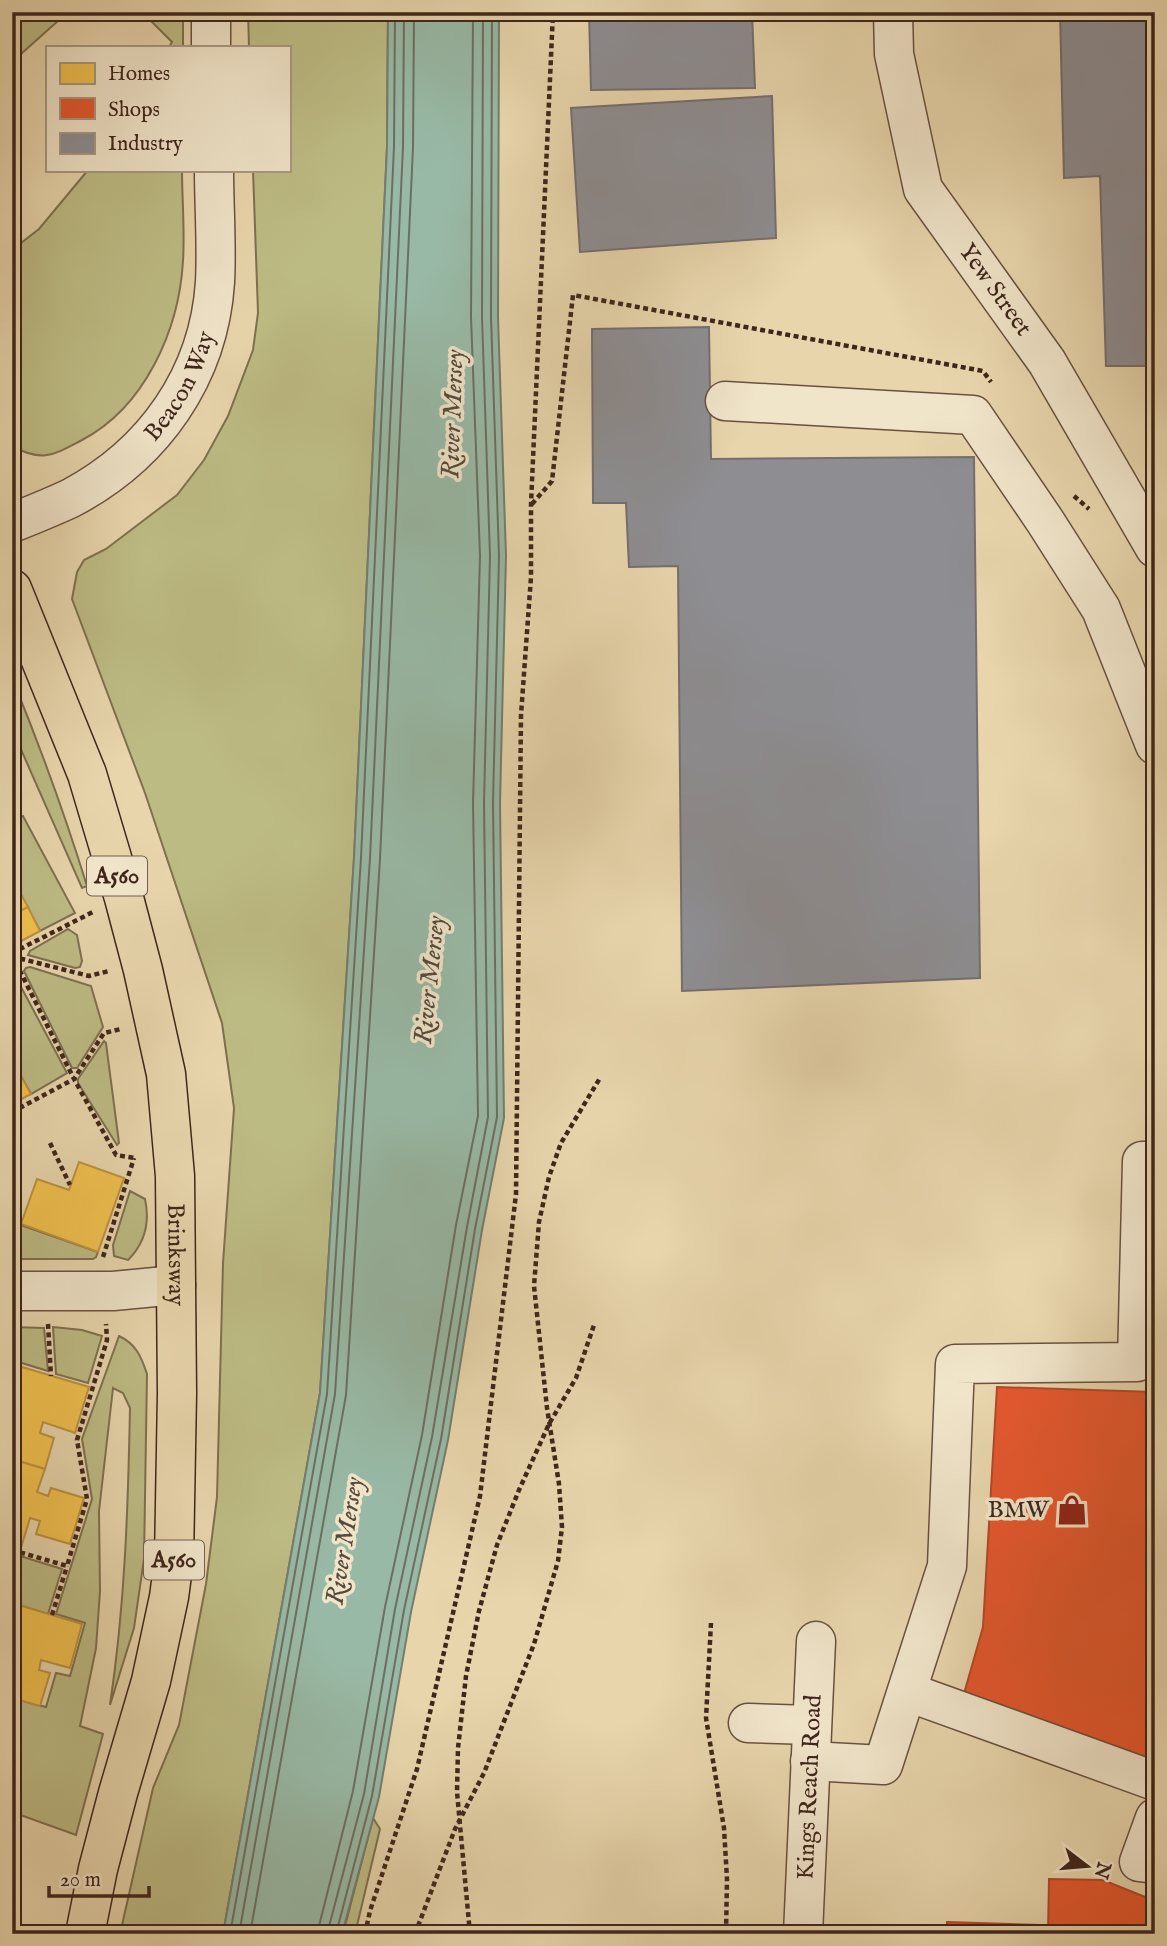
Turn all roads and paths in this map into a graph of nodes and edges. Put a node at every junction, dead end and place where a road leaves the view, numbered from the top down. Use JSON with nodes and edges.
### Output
{"nodes":[{"id":1,"x":211,"y":12,"type":"edge"},
{"id":2,"x":553,"y":12,"type":"edge"},
{"id":3,"x":893,"y":12,"type":"edge"},
{"id":4,"x":211,"y":46,"type":"edge"},
{"id":5,"x":214,"y":172,"type":"edge"},
{"id":6,"x":725,"y":401,"type":"dead end"},
{"id":7,"x":12,"y":523,"type":"edge"},
{"id":8,"x":1155,"y":548,"type":"edge"},
{"id":9,"x":12,"y":589,"type":"edge"},
{"id":10,"x":1155,"y":745,"type":"edge"},
{"id":11,"x":124,"y":898,"type":"junction"},
{"id":12,"x":12,"y":954,"type":"edge"},
{"id":13,"x":141,"y":963,"type":"junction"},
{"id":14,"x":155,"y":1022,"type":"junction"},
{"id":15,"x":600,"y":1078,"type":"dead end"},
{"id":16,"x":74,"y":1079,"type":"junction"},
{"id":17,"x":12,"y":1112,"type":"edge"},
{"id":18,"x":50,"y":1143,"type":"dead end"},
{"id":19,"x":173,"y":1155,"type":"junction"},
{"id":20,"x":134,"y":1158,"type":"junction"},
{"id":21,"x":1155,"y":1161,"type":"edge"},
{"id":22,"x":71,"y":1185,"type":"dead end"},
{"id":23,"x":176,"y":1285,"type":"junction"},
{"id":24,"x":102,"y":1291,"type":"junction"},
{"id":25,"x":29,"y":1292,"type":"edge"},
{"id":26,"x":594,"y":1325,"type":"dead end"},
{"id":27,"x":51,"y":1376,"type":"dead end"},
{"id":28,"x":549,"y":1424,"type":"junction"},
{"id":29,"x":12,"y":1550,"type":"edge"},
{"id":30,"x":67,"y":1566,"type":"junction"},
{"id":31,"x":52,"y":1615,"type":"dead end"},
{"id":32,"x":711,"y":1623,"type":"dead end"},
{"id":33,"x":816,"y":1641,"type":"dead end"},
{"id":34,"x":908,"y":1692,"type":"junction"},
{"id":35,"x":748,"y":1723,"type":"dead end"},
{"id":36,"x":811,"y":1743,"type":"junction"},
{"id":37,"x":1155,"y":1782,"type":"edge"},
{"id":38,"x":1155,"y":1818,"type":"edge"},
{"id":39,"x":460,"y":1819,"type":"junction"},
{"id":40,"x":1147,"y":1863,"type":"edge"},
{"id":41,"x":85,"y":1934,"type":"edge"},
{"id":42,"x":365,"y":1934,"type":"edge"},
{"id":43,"x":415,"y":1934,"type":"edge"},
{"id":44,"x":470,"y":1934,"type":"edge"},
{"id":45,"x":726,"y":1934,"type":"edge"},
{"id":46,"x":803,"y":1934,"type":"edge"}],
"edges":[{"from":1,"to":4,"type":"street"},
{"from":2,"to":42,"type":"path"},
{"from":3,"to":8,"type":"street","name":"Yew Street"},
{"from":5,"to":7,"type":"street","name":"Beacon Way"},
{"from":6,"to":10,"type":"street"},
{"from":9,"to":11,"type":"main road","name":"Brinksway","number":"A560"},
{"from":11,"to":12,"type":"path"},
{"from":11,"to":13,"type":"main road","name":"Brinksway","number":"A560"},
{"from":12,"to":13,"type":"path"},
{"from":12,"to":16,"type":"path"},
{"from":13,"to":14,"type":"main road","name":"Brinksway","number":"A560"},
{"from":14,"to":16,"type":"path"},
{"from":14,"to":19,"type":"main road","name":"Brinksway","number":"A560"},
{"from":15,"to":28,"type":"path"},
{"from":16,"to":17,"type":"path"},
{"from":16,"to":20,"type":"path"},
{"from":18,"to":22,"type":"path"},
{"from":19,"to":20,"type":"path"},
{"from":19,"to":23,"type":"main road","name":"Brinksway","number":"A560"},
{"from":20,"to":24,"type":"path"},
{"from":21,"to":34,"type":"street"},
{"from":23,"to":24,"type":"street"},
{"from":23,"to":41,"type":"main road","name":"Brinksway","number":"A560"},
{"from":24,"to":25,"type":"street"},
{"from":24,"to":30,"type":"path"},
{"from":25,"to":27,"type":"path"},
{"from":26,"to":28,"type":"path"},
{"from":28,"to":39,"type":"path"},
{"from":28,"to":39,"type":"path"},
{"from":29,"to":30,"type":"path"},
{"from":30,"to":31,"type":"path"},
{"from":32,"to":45,"type":"path"},
{"from":33,"to":36,"type":"street","name":"Kings Reach Road"},
{"from":34,"to":36,"type":"street"},
{"from":34,"to":37,"type":"street"},
{"from":35,"to":36,"type":"street"},
{"from":36,"to":46,"type":"street","name":"Kings Reach Road"},
{"from":38,"to":40,"type":"street"},
{"from":39,"to":43,"type":"path"},
{"from":39,"to":44,"type":"path"}]}
